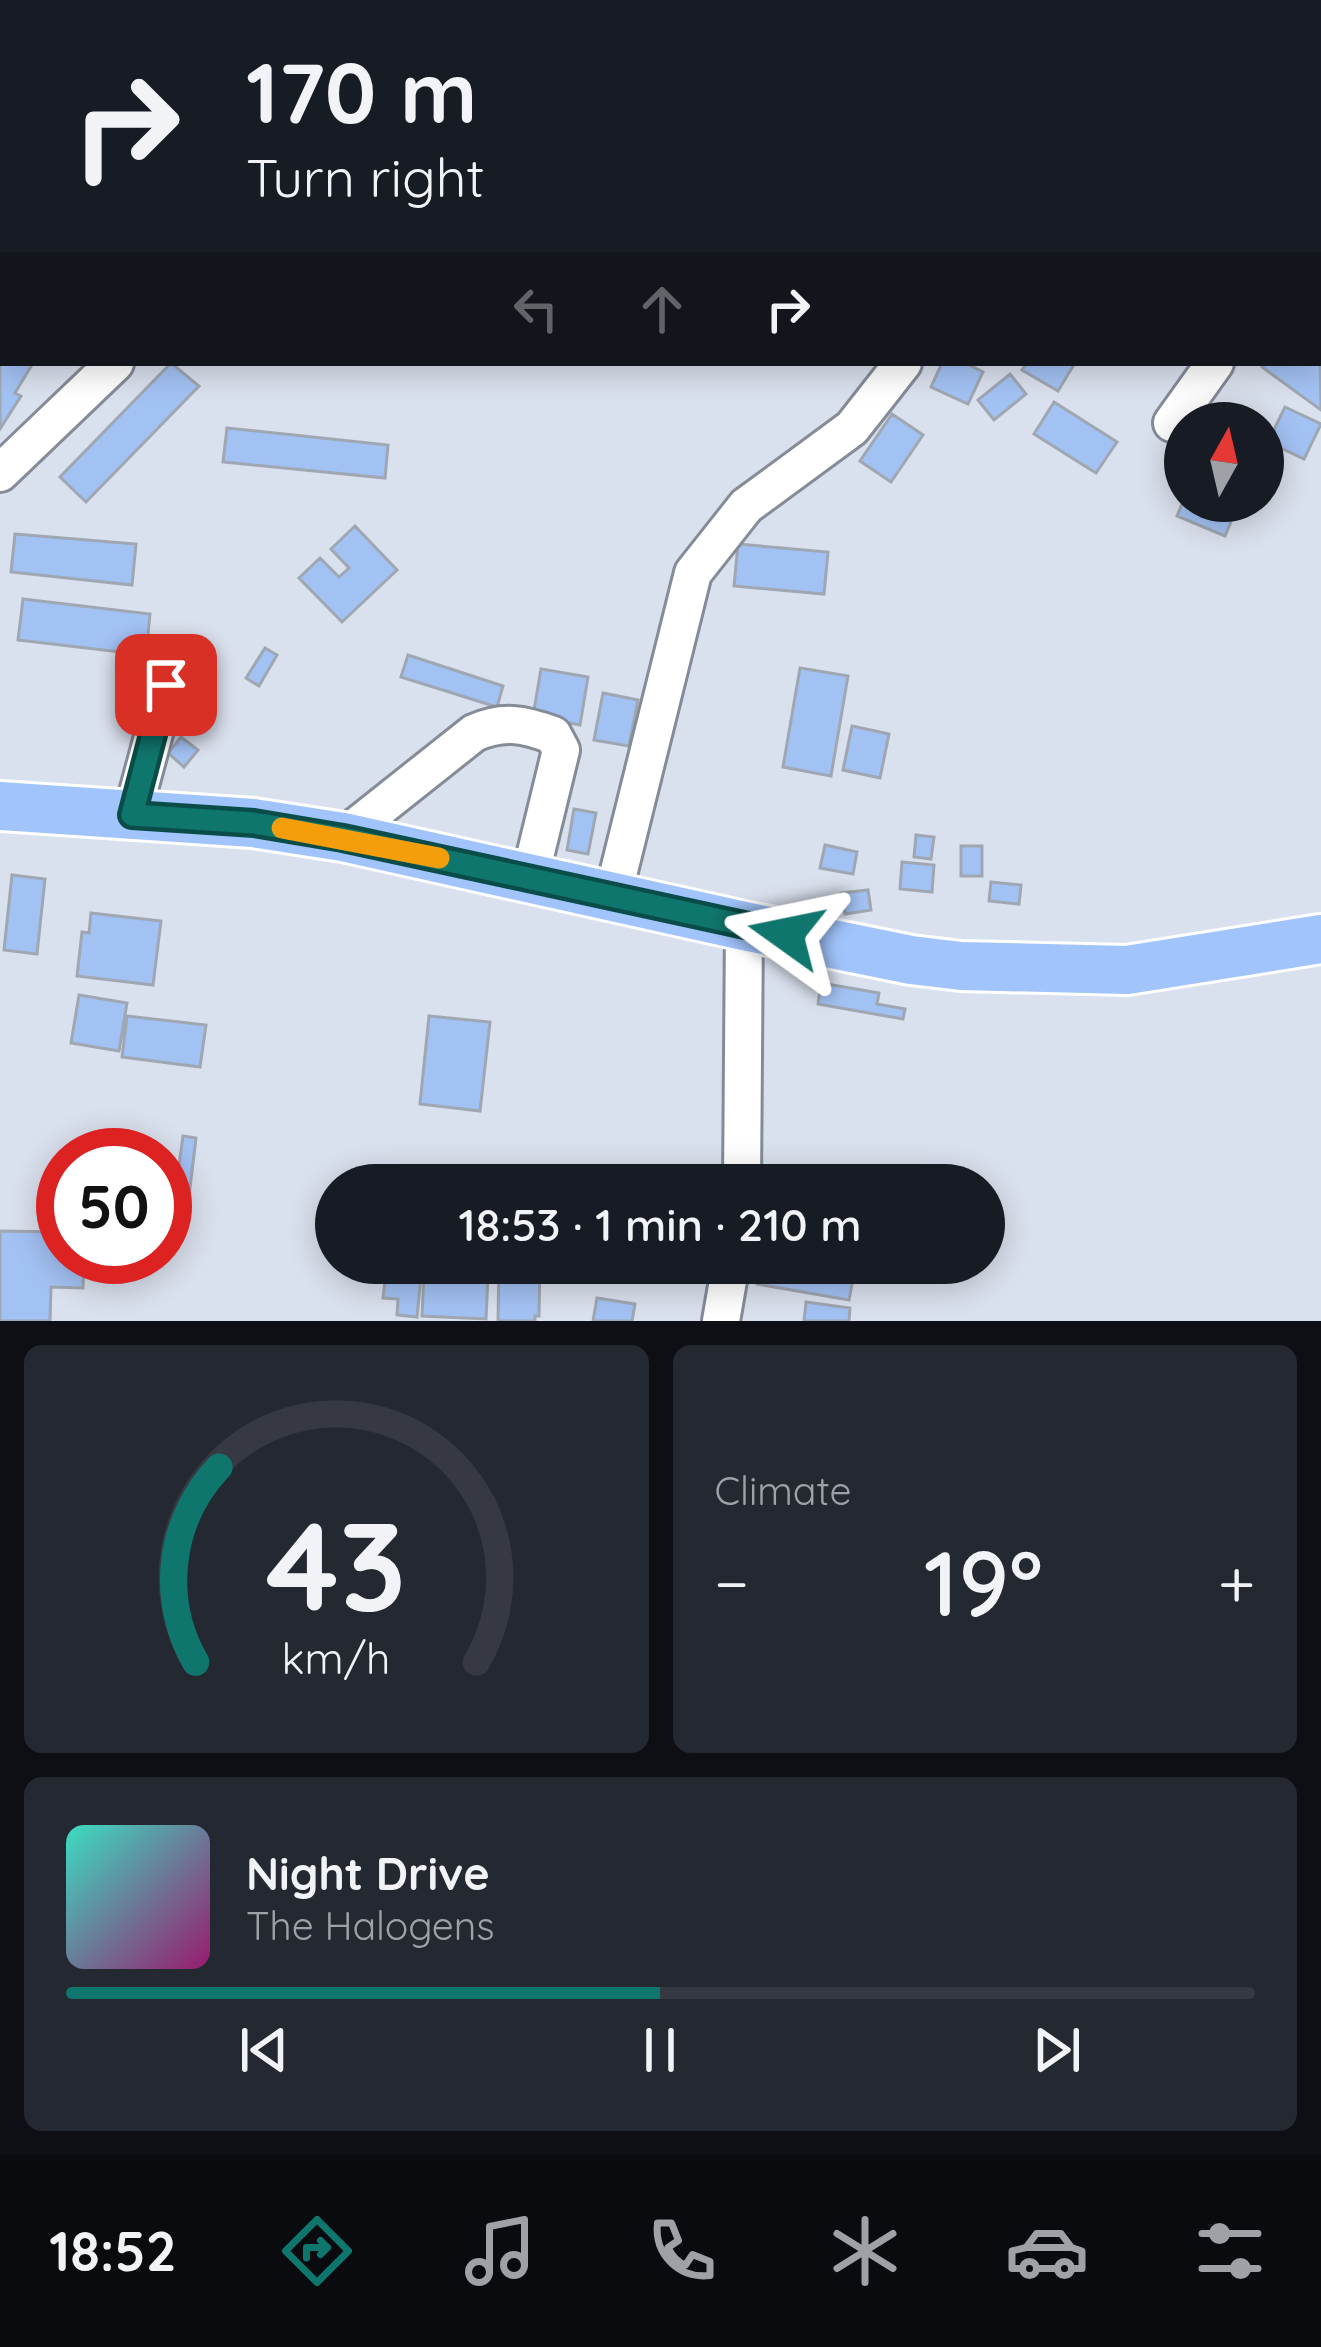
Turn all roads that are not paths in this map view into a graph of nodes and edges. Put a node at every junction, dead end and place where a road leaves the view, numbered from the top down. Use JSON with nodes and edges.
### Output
{"nodes":[{"id":1,"x":112,"y":366,"type":"edge"},
{"id":2,"x":901,"y":366,"type":"edge"},
{"id":3,"x":1213,"y":366,"type":"edge"},
{"id":4,"x":1187,"y":402,"type":"edge"},
{"id":5,"x":0,"y":473,"type":"edge"},
{"id":6,"x":166,"y":685,"type":"dead end"},
{"id":7,"x":0,"y":806,"type":"edge"},
{"id":8,"x":132,"y":815,"type":"junction"},
{"id":9,"x":343,"y":838,"type":"junction"},
{"id":10,"x":530,"y":877,"type":"junction"},
{"id":11,"x":614,"y":895,"type":"junction"},
{"id":12,"x":744,"y":926,"type":"junction"},
{"id":13,"x":1321,"y":939,"type":"edge"},
{"id":14,"x":742,"y":1164,"type":"edge"},
{"id":15,"x":728,"y":1284,"type":"edge"},
{"id":16,"x":722,"y":1321,"type":"edge"}],
"edges":[{"from":1,"to":5,"type":"street"},
{"from":2,"to":11,"type":"street"},
{"from":3,"to":4,"type":"street"},
{"from":6,"to":8,"type":"street"},
{"from":7,"to":8,"type":"main road"},
{"from":8,"to":9,"type":"main road"},
{"from":9,"to":10,"type":"main road"},
{"from":9,"to":10,"type":"street"},
{"from":10,"to":11,"type":"main road"},
{"from":11,"to":12,"type":"main road"},
{"from":12,"to":13,"type":"main road"},
{"from":12,"to":14,"type":"street"},
{"from":15,"to":16,"type":"street"}]}
